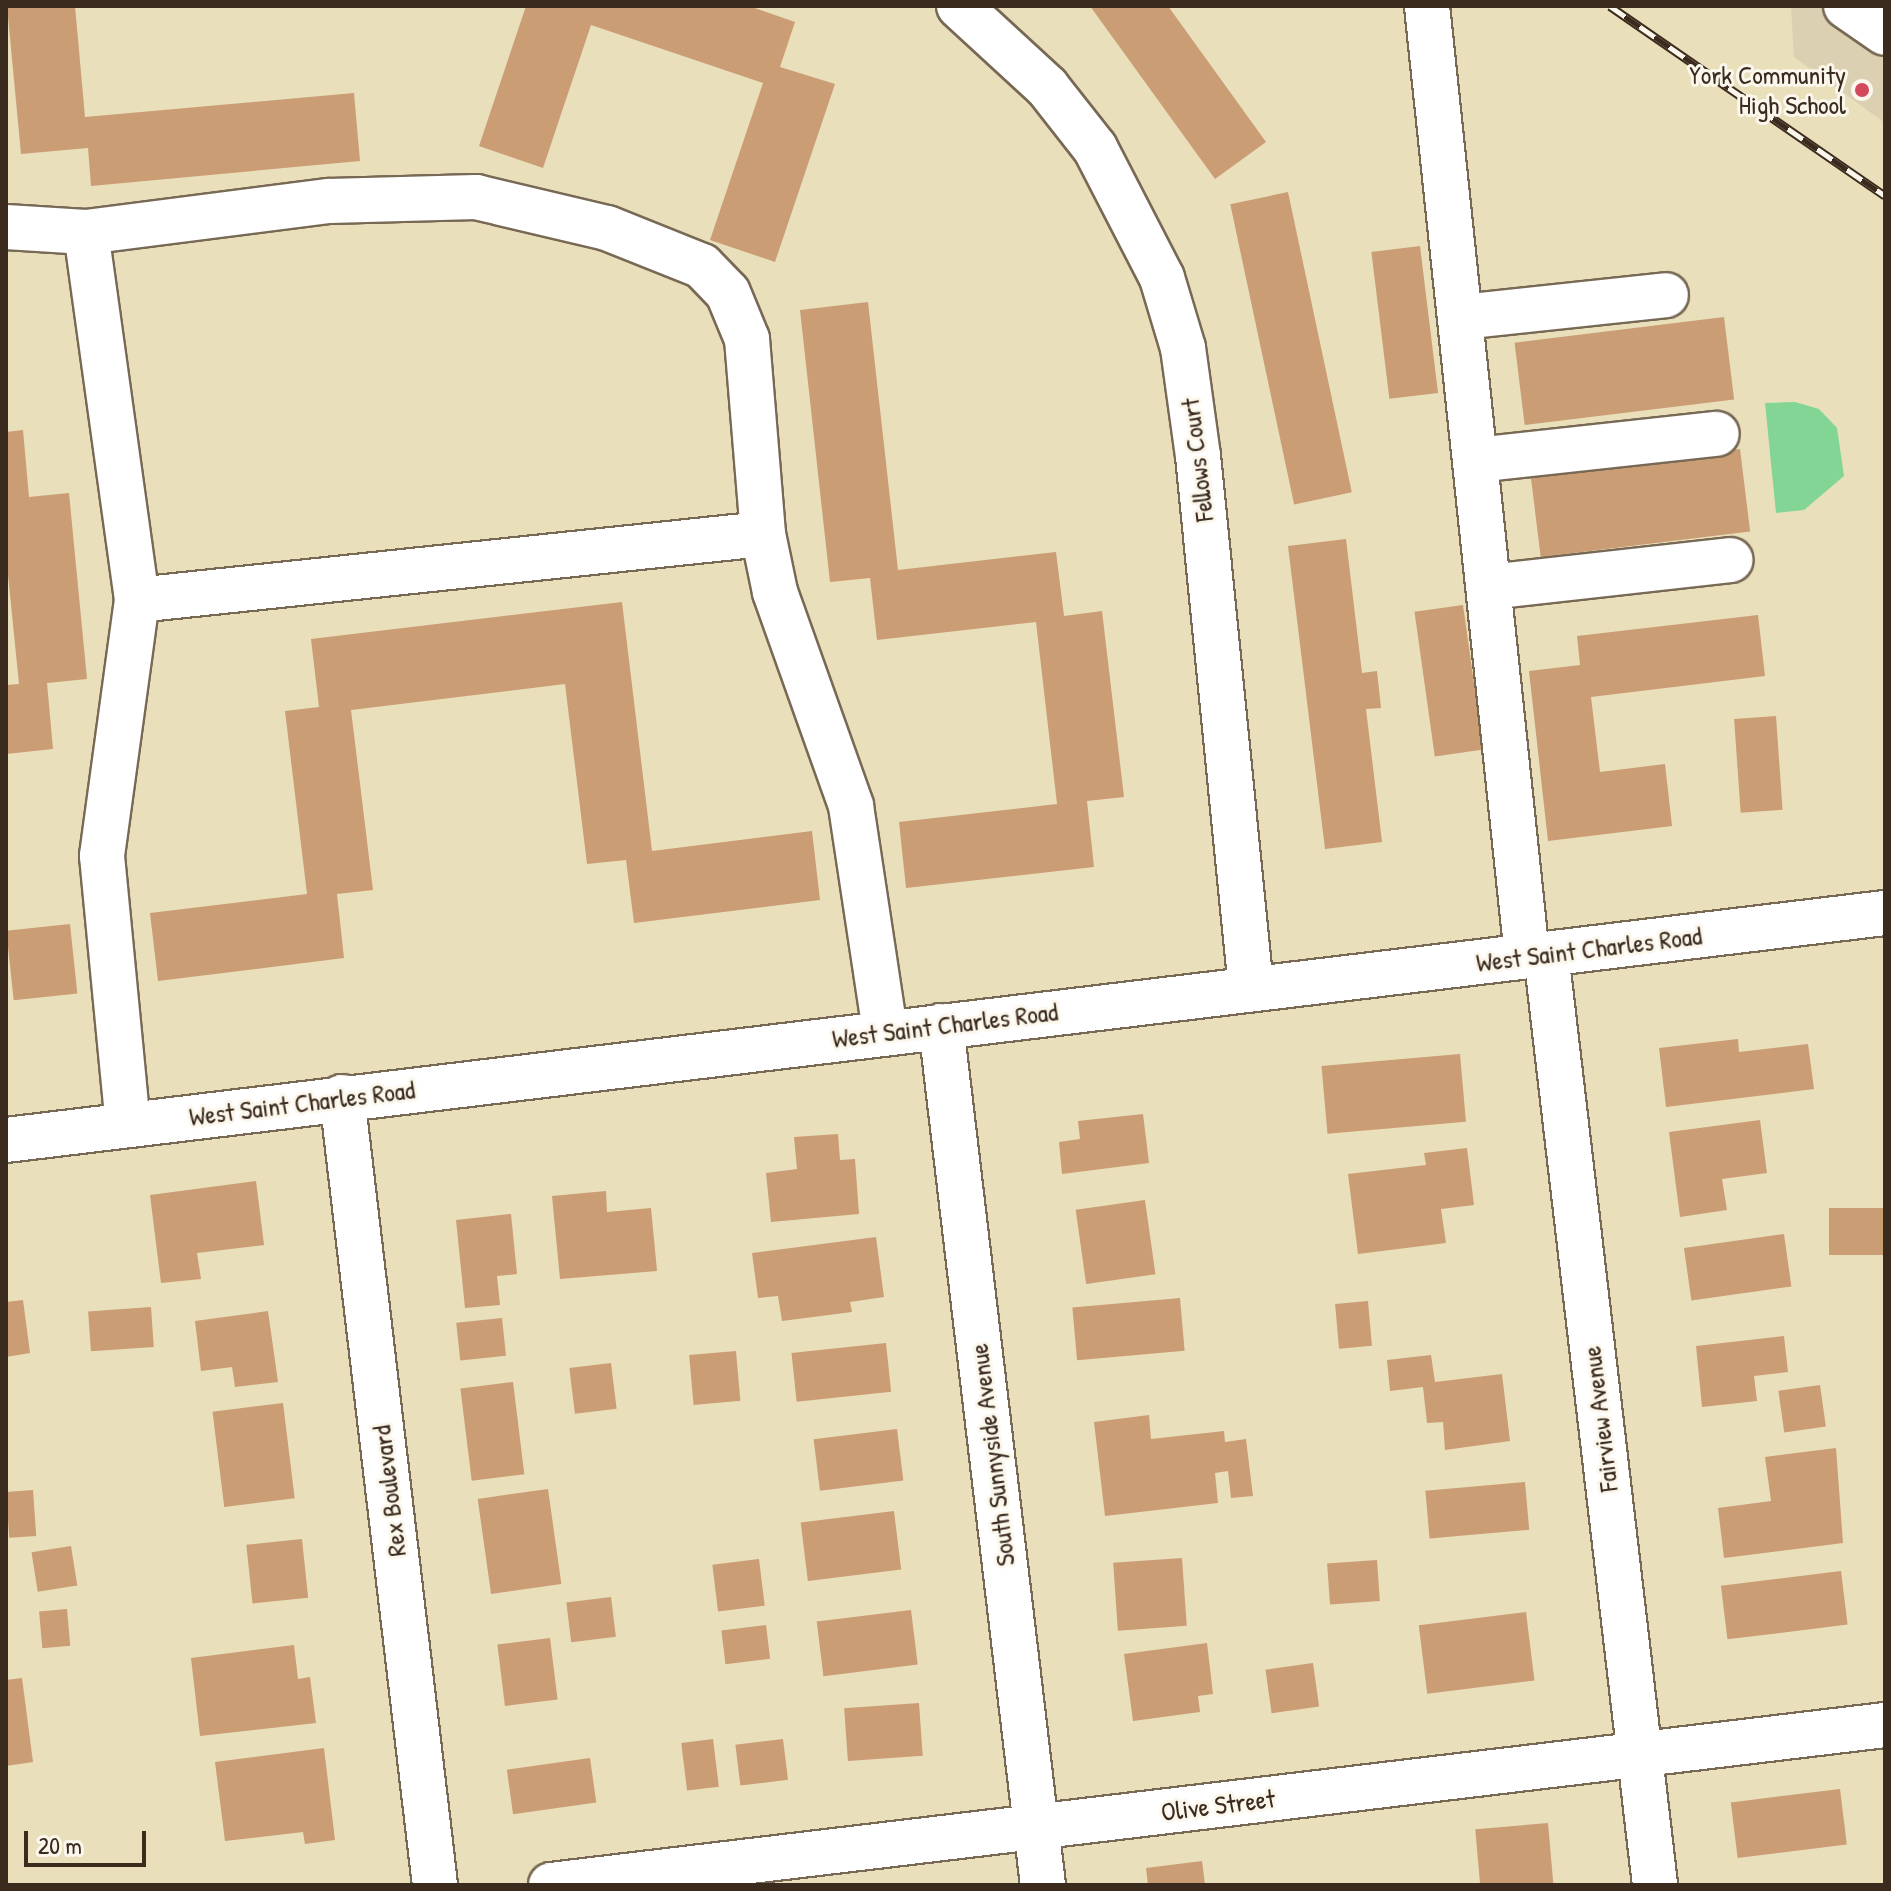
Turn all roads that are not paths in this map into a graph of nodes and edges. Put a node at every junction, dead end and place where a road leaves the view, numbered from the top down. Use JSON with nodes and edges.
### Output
{"nodes":[{"id":1,"x":959,"y":6,"type":"edge"},
{"id":2,"x":1427,"y":6,"type":"edge"},
{"id":3,"x":1846,"y":6,"type":"edge"},
{"id":4,"x":1885,"y":33,"type":"edge"},
{"id":5,"x":6,"y":227,"type":"edge"},
{"id":6,"x":86,"y":232,"type":"junction"},
{"id":7,"x":1666,"y":295,"type":"dead end"},
{"id":8,"x":1461,"y":317,"type":"junction"},
{"id":9,"x":1717,"y":434,"type":"dead end"},
{"id":10,"x":1476,"y":460,"type":"junction"},
{"id":11,"x":763,"y":534,"type":"junction"},
{"id":12,"x":1730,"y":560,"type":"dead end"},
{"id":13,"x":1490,"y":587,"type":"junction"},
{"id":14,"x":137,"y":600,"type":"junction"},
{"id":15,"x":1885,"y":913,"type":"edge"},
{"id":16,"x":1536,"y":955,"type":"junction"},
{"id":17,"x":1251,"y":988,"type":"junction"},
{"id":18,"x":941,"y":1026,"type":"junction"},
{"id":19,"x":885,"y":1032,"type":"junction"},
{"id":20,"x":342,"y":1097,"type":"junction"},
{"id":21,"x":128,"y":1124,"type":"junction"},
{"id":22,"x":6,"y":1140,"type":"edge"},
{"id":23,"x":1885,"y":1725,"type":"edge"},
{"id":24,"x":1639,"y":1754,"type":"junction"},
{"id":25,"x":1036,"y":1826,"type":"junction"},
{"id":26,"x":435,"y":1885,"type":"edge"},
{"id":27,"x":551,"y":1885,"type":"edge"},
{"id":28,"x":1043,"y":1885,"type":"edge"},
{"id":29,"x":1655,"y":1885,"type":"edge"}],
"edges":[{"from":1,"to":17,"type":"street","name":"Fellows Court"},
{"from":2,"to":8,"type":"street"},
{"from":3,"to":4,"type":"street"},
{"from":5,"to":6,"type":"street"},
{"from":6,"to":11,"type":"street"},
{"from":6,"to":14,"type":"street"},
{"from":7,"to":8,"type":"street"},
{"from":8,"to":10,"type":"street"},
{"from":9,"to":10,"type":"street"},
{"from":10,"to":13,"type":"street"},
{"from":11,"to":14,"type":"street"},
{"from":11,"to":19,"type":"street"},
{"from":12,"to":13,"type":"street"},
{"from":13,"to":16,"type":"street"},
{"from":14,"to":21,"type":"street"},
{"from":15,"to":16,"type":"street","name":"West Saint Charles Road"},
{"from":16,"to":17,"type":"street","name":"West Saint Charles Road"},
{"from":16,"to":24,"type":"street","name":"Fairview Avenue"},
{"from":17,"to":18,"type":"street","name":"West Saint Charles Road"},
{"from":18,"to":19,"type":"street","name":"West Saint Charles Road"},
{"from":18,"to":25,"type":"street","name":"South Sunnyside Avenue"},
{"from":19,"to":20,"type":"street","name":"West Saint Charles Road"},
{"from":20,"to":21,"type":"street","name":"West Saint Charles Road"},
{"from":20,"to":26,"type":"street","name":"Rex Boulevard"},
{"from":21,"to":22,"type":"street","name":"West Saint Charles Road"},
{"from":23,"to":24,"type":"street","name":"Olive Street"},
{"from":24,"to":25,"type":"street","name":"Olive Street"},
{"from":24,"to":29,"type":"street","name":"Fairview Avenue"},
{"from":25,"to":27,"type":"street","name":"Olive Street"},
{"from":25,"to":28,"type":"street","name":"South Sunnyside Avenue"}]}
